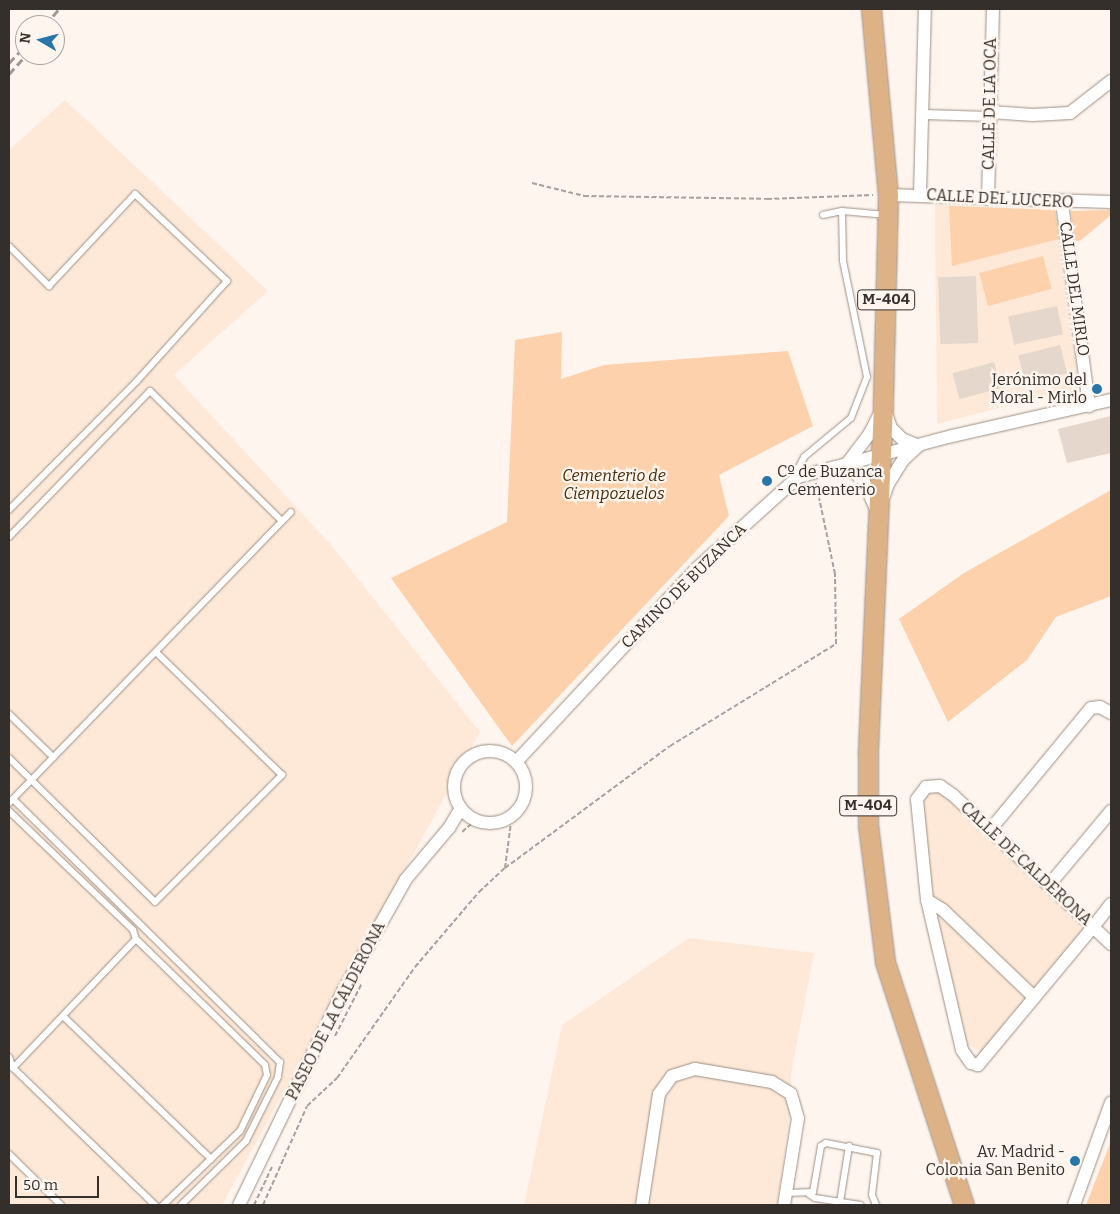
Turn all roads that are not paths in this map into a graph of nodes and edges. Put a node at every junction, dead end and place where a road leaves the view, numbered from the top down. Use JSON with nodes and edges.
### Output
{"nodes":[{"id":1,"x":871,"y":9,"type":"edge"},
{"id":2,"x":925,"y":9,"type":"edge"},
{"id":3,"x":993,"y":9,"type":"edge"},
{"id":4,"x":1111,"y":81,"type":"edge"},
{"id":5,"x":923,"y":114,"type":"junction"},
{"id":6,"x":990,"y":114,"type":"junction"},
{"id":7,"x":888,"y":195,"type":"junction"},
{"id":8,"x":920,"y":195,"type":"junction"},
{"id":9,"x":988,"y":199,"type":"junction"},
{"id":10,"x":1062,"y":202,"type":"junction"},
{"id":11,"x":1111,"y":202,"type":"edge"},
{"id":12,"x":842,"y":211,"type":"junction"},
{"id":13,"x":823,"y":215,"type":"dead end"},
{"id":14,"x":888,"y":215,"type":"junction"},
{"id":15,"x":9,"y":246,"type":"edge"},
{"id":16,"x":1111,"y":400,"type":"edge"},
{"id":17,"x":883,"y":406,"type":"junction"},
{"id":18,"x":1089,"y":406,"type":"junction"},
{"id":19,"x":919,"y":446,"type":"junction"},
{"id":20,"x":881,"y":456,"type":"junction"},
{"id":21,"x":846,"y":465,"type":"junction"},
{"id":22,"x":790,"y":484,"type":"junction"},
{"id":23,"x":9,"y":510,"type":"edge"},
{"id":24,"x":292,"y":512,"type":"dead end"},
{"id":25,"x":879,"y":516,"type":"junction"},
{"id":26,"x":282,"y":521,"type":"junction"},
{"id":27,"x":9,"y":537,"type":"edge"},
{"id":28,"x":156,"y":652,"type":"junction"},
{"id":29,"x":1111,"y":713,"type":"edge"},
{"id":30,"x":9,"y":714,"type":"edge"},
{"id":31,"x":52,"y":757,"type":"junction"},
{"id":32,"x":9,"y":758,"type":"edge"},
{"id":33,"x":516,"y":762,"type":"junction"},
{"id":34,"x":31,"y":780,"type":"junction"},
{"id":35,"x":11,"y":801,"type":"edge"},
{"id":36,"x":9,"y":811,"type":"edge"},
{"id":37,"x":1111,"y":811,"type":"edge"},
{"id":38,"x":469,"y":815,"type":"junction"},
{"id":39,"x":990,"y":830,"type":"junction"},
{"id":40,"x":1049,"y":885,"type":"junction"},
{"id":41,"x":927,"y":900,"type":"junction"},
{"id":42,"x":1111,"y":904,"type":"edge"},
{"id":43,"x":1093,"y":927,"type":"junction"},
{"id":44,"x":136,"y":940,"type":"junction"},
{"id":45,"x":1111,"y":944,"type":"edge"},
{"id":46,"x":1034,"y":997,"type":"junction"},
{"id":47,"x":63,"y":1016,"type":"junction"},
{"id":48,"x":9,"y":1057,"type":"edge"},
{"id":49,"x":10,"y":1069,"type":"edge"},
{"id":50,"x":925,"y":1090,"type":"junction"},
{"id":51,"x":1111,"y":1103,"type":"edge"},
{"id":52,"x":849,"y":1146,"type":"junction"},
{"id":53,"x":9,"y":1154,"type":"edge"},
{"id":54,"x":211,"y":1159,"type":"junction"},
{"id":55,"x":809,"y":1194,"type":"junction"},
{"id":56,"x":785,"y":1199,"type":"edge"},
{"id":57,"x":840,"y":1202,"type":"junction"},
{"id":58,"x":1074,"y":1204,"type":"edge"},
{"id":59,"x":61,"y":1205,"type":"edge"},
{"id":60,"x":155,"y":1205,"type":"edge"},
{"id":61,"x":163,"y":1205,"type":"edge"},
{"id":62,"x":181,"y":1205,"type":"edge"},
{"id":63,"x":239,"y":1205,"type":"edge"},
{"id":64,"x":642,"y":1205,"type":"edge"},
{"id":65,"x":860,"y":1205,"type":"edge"},
{"id":66,"x":876,"y":1205,"type":"edge"},
{"id":67,"x":953,"y":1205,"type":"edge"},
{"id":68,"x":964,"y":1205,"type":"edge"}],
"edges":[{"from":1,"to":7,"type":"main road","number":"M-404"},
{"from":2,"to":5,"type":"street"},
{"from":3,"to":6,"type":"street","name":"CALLE DE LA OCA"},
{"from":4,"to":6,"type":"street"},
{"from":5,"to":6,"type":"street"},
{"from":5,"to":8,"type":"street"},
{"from":6,"to":9,"type":"street","name":"CALLE DE LA OCA"},
{"from":7,"to":8,"type":"street","name":"CALLE DEL LUCERO"},
{"from":7,"to":14,"type":"main road","number":"M-404"},
{"from":8,"to":9,"type":"street","name":"CALLE DEL LUCERO"},
{"from":9,"to":10,"type":"street","name":"CALLE DEL LUCERO"},
{"from":10,"to":11,"type":"street","name":"CALLE DEL LUCERO"},
{"from":10,"to":18,"type":"street","name":"CALLE DEL MIRLO"},
{"from":12,"to":13,"type":"lane"},
{"from":12,"to":14,"type":"lane"},
{"from":12,"to":22,"type":"lane"},
{"from":14,"to":17,"type":"main road","number":"M-404"},
{"from":15,"to":23,"type":"lane"},
{"from":16,"to":18,"type":"street","name":"CAMINO DE BUZANCA"},
{"from":17,"to":19,"type":"street"},
{"from":17,"to":20,"type":"main road","number":"M-404"},
{"from":17,"to":21,"type":"street"},
{"from":18,"to":19,"type":"street","name":"CAMINO DE BUZANCA"},
{"from":19,"to":20,"type":"street","name":"CAMINO DE BUZANCA"},
{"from":19,"to":25,"type":"street"},
{"from":20,"to":21,"type":"street","name":"CAMINO DE BUZANCA"},
{"from":20,"to":25,"type":"main road","number":"M-404"},
{"from":21,"to":22,"type":"street","name":"CAMINO DE BUZANCA"},
{"from":21,"to":25,"type":"street"},
{"from":22,"to":33,"type":"street","name":"CAMINO DE BUZANCA"},
{"from":24,"to":26,"type":"lane"},
{"from":25,"to":50,"type":"main road","number":"M-404"},
{"from":26,"to":27,"type":"lane"},
{"from":26,"to":28,"type":"lane"},
{"from":28,"to":31,"type":"lane"},
{"from":28,"to":34,"type":"lane"},
{"from":29,"to":39,"type":"street"},
{"from":30,"to":31,"type":"lane"},
{"from":31,"to":34,"type":"lane"},
{"from":32,"to":34,"type":"lane"},
{"from":33,"to":38,"type":"street"},
{"from":33,"to":38,"type":"street"},
{"from":34,"to":35,"type":"lane"},
{"from":35,"to":62,"type":"lane"},
{"from":36,"to":44,"type":"lane"},
{"from":37,"to":40,"type":"street"},
{"from":38,"to":63,"type":"street","name":"PASEO DE LA CALDERONA"},
{"from":39,"to":40,"type":"street","name":"CALLE DE CALDERONA"},
{"from":39,"to":41,"type":"street","name":"CALLE DE CALDERONA"},
{"from":40,"to":43,"type":"street","name":"CALLE DE CALDERONA"},
{"from":41,"to":46,"type":"street"},
{"from":41,"to":46,"type":"street"},
{"from":42,"to":43,"type":"street"},
{"from":43,"to":45,"type":"street","name":"CALLE DE CALDERONA"},
{"from":43,"to":46,"type":"street"},
{"from":44,"to":47,"type":"lane"},
{"from":44,"to":54,"type":"lane"},
{"from":47,"to":49,"type":"lane"},
{"from":47,"to":54,"type":"lane"},
{"from":48,"to":49,"type":"lane"},
{"from":49,"to":60,"type":"lane"},
{"from":50,"to":67,"type":"main road","number":"M-404"},
{"from":50,"to":68,"type":"main road","number":"M-404"},
{"from":51,"to":58,"type":"street"},
{"from":52,"to":55,"type":"lane"},
{"from":52,"to":57,"type":"lane"},
{"from":52,"to":66,"type":"lane"},
{"from":53,"to":59,"type":"lane"},
{"from":54,"to":61,"type":"lane"},
{"from":55,"to":56,"type":"lane"},
{"from":55,"to":57,"type":"lane"},
{"from":56,"to":64,"type":"street"},
{"from":57,"to":65,"type":"lane"}]}
